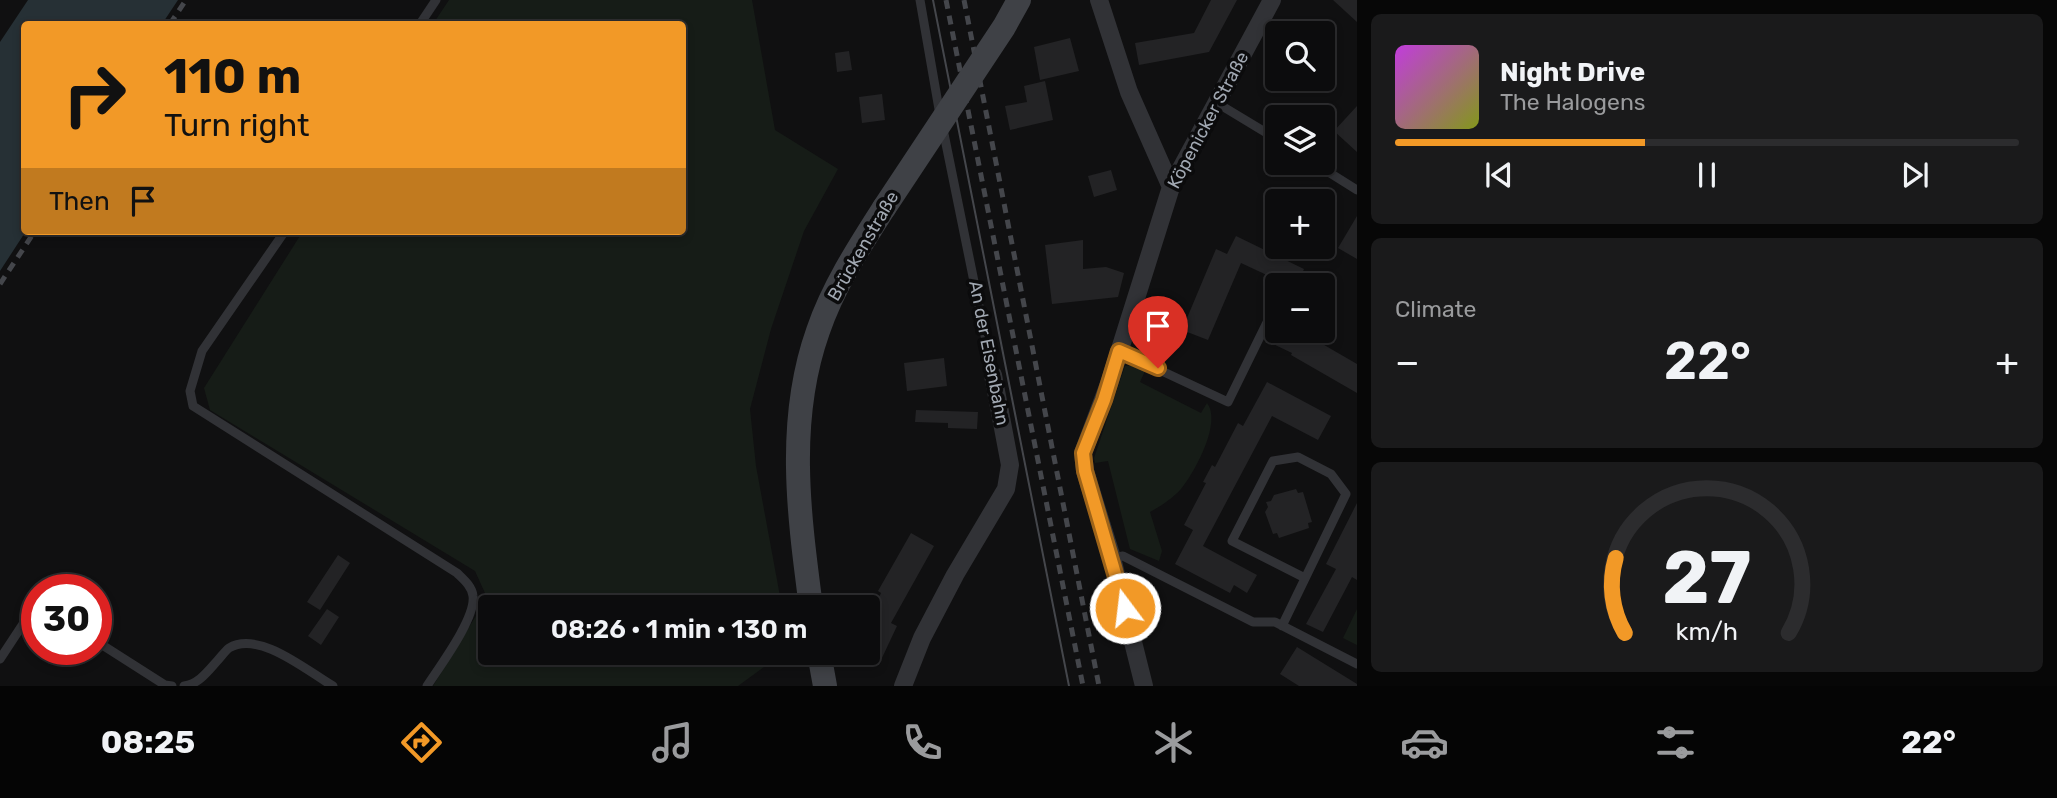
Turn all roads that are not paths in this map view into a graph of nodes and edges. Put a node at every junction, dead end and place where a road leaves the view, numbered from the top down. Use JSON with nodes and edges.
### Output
{"nodes":[{"id":1,"x":436,"y":0,"type":"edge"},
{"id":2,"x":920,"y":0,"type":"edge"},
{"id":3,"x":1019,"y":0,"type":"edge"},
{"id":4,"x":1099,"y":0,"type":"edge"},
{"id":5,"x":1272,"y":0,"type":"edge"},
{"id":6,"x":423,"y":21,"type":"edge"},
{"id":7,"x":1217,"y":103,"type":"junction"},
{"id":8,"x":1265,"y":132,"type":"edge"},
{"id":9,"x":1333,"y":175,"type":"edge"},
{"id":10,"x":1171,"y":187,"type":"junction"},
{"id":11,"x":1357,"y":190,"type":"edge"},
{"id":12,"x":282,"y":235,"type":"edge"},
{"id":13,"x":1265,"y":326,"type":"edge"},
{"id":14,"x":1119,"y":351,"type":"junction"},
{"id":15,"x":993,"y":375,"type":"joint"},
{"id":16,"x":1112,"y":558,"type":"junction"},
{"id":17,"x":1305,"y":578,"type":"junction"},
{"id":18,"x":810,"y":595,"type":"edge"},
{"id":19,"x":1282,"y":626,"type":"junction"},
{"id":20,"x":21,"y":627,"type":"edge"},
{"id":21,"x":112,"y":652,"type":"edge"},
{"id":22,"x":0,"y":659,"type":"edge"},
{"id":23,"x":1357,"y":664,"type":"edge"},
{"id":24,"x":821,"y":665,"type":"edge"},
{"id":25,"x":172,"y":686,"type":"edge"},
{"id":26,"x":184,"y":686,"type":"edge"},
{"id":27,"x":190,"y":686,"type":"edge"},
{"id":28,"x":332,"y":686,"type":"edge"},
{"id":29,"x":427,"y":686,"type":"edge"},
{"id":30,"x":825,"y":686,"type":"edge"},
{"id":31,"x":903,"y":686,"type":"edge"},
{"id":32,"x":1144,"y":686,"type":"edge"}],
"edges":[{"from":1,"to":6,"type":"lane"},
{"from":2,"to":15,"type":"lane","name":"An der Eisenbahn"},
{"from":3,"to":18,"type":"main road","name":"Brückenstraße","bridge":true},
{"from":4,"to":10,"type":"street"},
{"from":5,"to":7,"type":"street","name":"Köpenicker Straße"},
{"from":7,"to":8,"type":"lane"},
{"from":7,"to":10,"type":"street","name":"Köpenicker Straße"},
{"from":9,"to":11,"type":"lane"},
{"from":10,"to":14,"type":"street","name":"Köpenicker Straße"},
{"from":12,"to":29,"type":"lane"},
{"from":13,"to":14,"type":"lane"},
{"from":14,"to":16,"type":"street","name":"Köpenicker Straße"},
{"from":15,"to":31,"type":"street","name":"An der Eisenbahn"},
{"from":16,"to":19,"type":"lane"},
{"from":16,"to":32,"type":"street","name":"Köpenicker Straße"},
{"from":17,"to":17,"type":"lane"},
{"from":17,"to":19,"type":"lane"},
{"from":19,"to":23,"type":"lane"},
{"from":20,"to":22,"type":"lane"},
{"from":21,"to":25,"type":"lane"},
{"from":24,"to":30,"type":"main road"},
{"from":26,"to":27,"type":"lane"},
{"from":27,"to":28,"type":"lane"}]}
